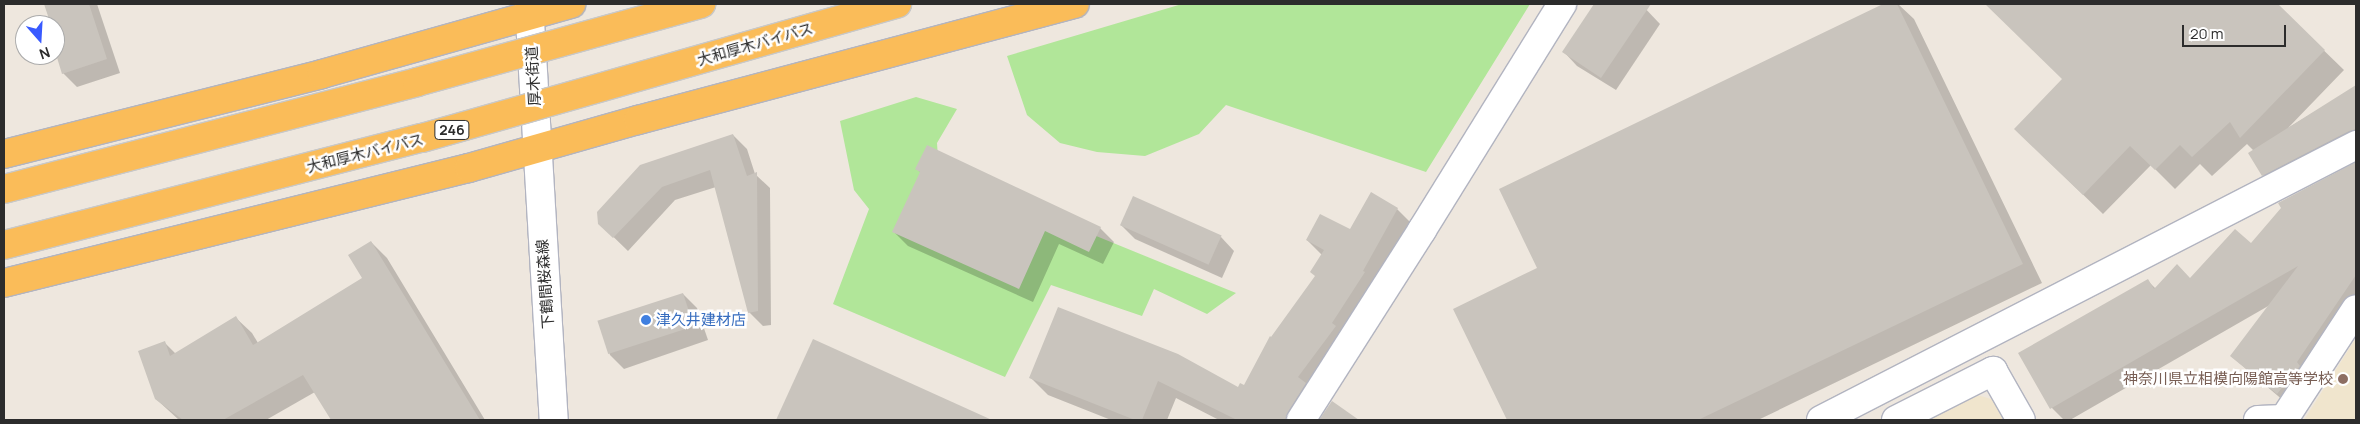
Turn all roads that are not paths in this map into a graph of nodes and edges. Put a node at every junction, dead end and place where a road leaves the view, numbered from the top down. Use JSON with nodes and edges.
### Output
{"nodes":[{"id":1,"x":571,"y":4,"type":"edge"},
{"id":2,"x":701,"y":4,"type":"edge"},
{"id":3,"x":897,"y":4,"type":"edge"},
{"id":4,"x":1075,"y":4,"type":"edge"},
{"id":5,"x":1562,"y":4,"type":"edge"},
{"id":6,"x":529,"y":9,"type":"edge"},
{"id":7,"x":2356,"y":145,"type":"edge"},
{"id":8,"x":536,"y":149,"type":"junction"},
{"id":9,"x":4,"y":154,"type":"edge"},
{"id":10,"x":4,"y":189,"type":"edge"},
{"id":11,"x":4,"y":245,"type":"edge"},
{"id":12,"x":4,"y":283,"type":"edge"},
{"id":13,"x":2356,"y":309,"type":"edge"},
{"id":14,"x":554,"y":420,"type":"edge"},
{"id":15,"x":1301,"y":420,"type":"edge"},
{"id":16,"x":1821,"y":420,"type":"edge"},
{"id":17,"x":1896,"y":420,"type":"edge"},
{"id":18,"x":2021,"y":420,"type":"edge"},
{"id":19,"x":2258,"y":420,"type":"edge"}],
"edges":[{"from":1,"to":6,"type":"highway"},
{"from":2,"to":10,"type":"highway","bridge":true},
{"from":3,"to":11,"type":"highway","name":"大和厚木バイパス","number":"246","bridge":true},
{"from":4,"to":8,"type":"highway"},
{"from":5,"to":15,"type":"street"},
{"from":6,"to":8,"type":"street","name":"厚木街道"},
{"from":6,"to":9,"type":"highway"},
{"from":7,"to":16,"type":"street"},
{"from":8,"to":12,"type":"highway"},
{"from":8,"to":14,"type":"street","name":"下鶴間桜森線"},
{"from":13,"to":19,"type":"street"},
{"from":17,"to":18,"type":"street"}]}
